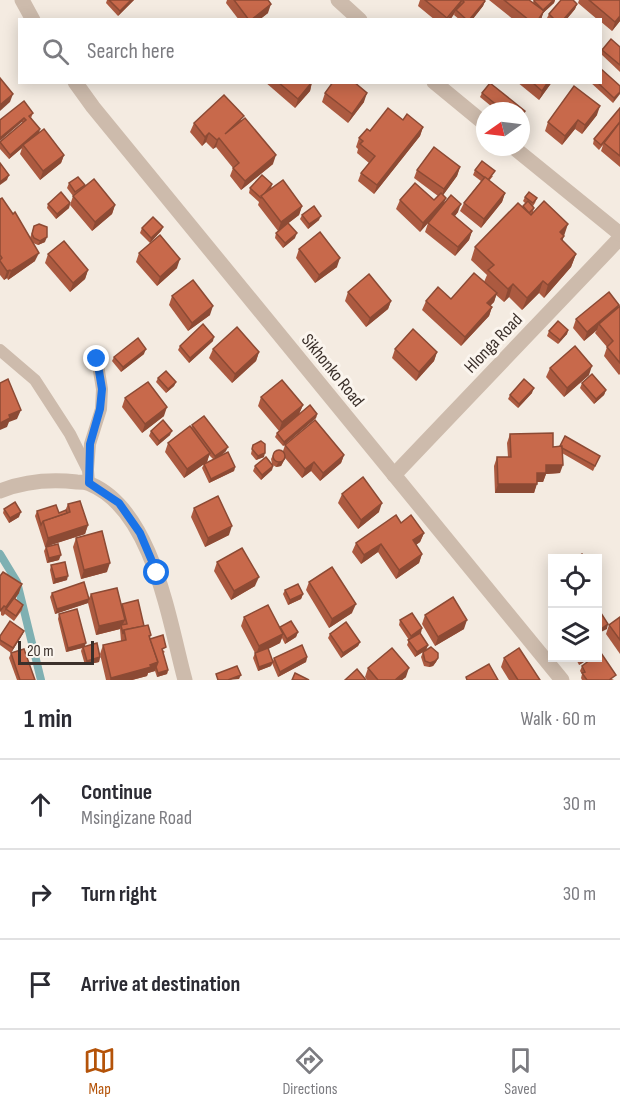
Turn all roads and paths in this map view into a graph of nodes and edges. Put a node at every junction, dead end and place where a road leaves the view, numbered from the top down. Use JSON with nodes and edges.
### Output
{"nodes":[{"id":1,"x":22,"y":0,"type":"edge"},
{"id":2,"x":338,"y":0,"type":"edge"},
{"id":3,"x":32,"y":18,"type":"edge"},
{"id":4,"x":358,"y":18,"type":"edge"},
{"id":5,"x":76,"y":84,"type":"edge"},
{"id":6,"x":436,"y":84,"type":"edge"},
{"id":7,"x":476,"y":117,"type":"edge"},
{"id":8,"x":524,"y":156,"type":"edge"},
{"id":9,"x":620,"y":236,"type":"edge"},
{"id":10,"x":0,"y":350,"type":"edge"},
{"id":11,"x":97,"y":359,"type":"dead end"},
{"id":12,"x":394,"y":475,"type":"junction"},
{"id":13,"x":89,"y":476,"type":"junction"},
{"id":14,"x":0,"y":490,"type":"edge"},
{"id":15,"x":185,"y":680,"type":"edge"},
{"id":16,"x":562,"y":680,"type":"edge"}],
"edges":[{"from":1,"to":3,"type":"street"},
{"from":2,"to":4,"type":"street"},
{"from":5,"to":12,"type":"street","name":"Sikhonko Road"},
{"from":6,"to":7,"type":"street"},
{"from":8,"to":9,"type":"street"},
{"from":9,"to":12,"type":"street","name":"Hlonga Road"},
{"from":10,"to":13,"type":"lane"},
{"from":11,"to":13,"type":"lane"},
{"from":12,"to":16,"type":"street","name":"Sikhonko Road"},
{"from":13,"to":14,"type":"street"},
{"from":13,"to":15,"type":"street"}]}
